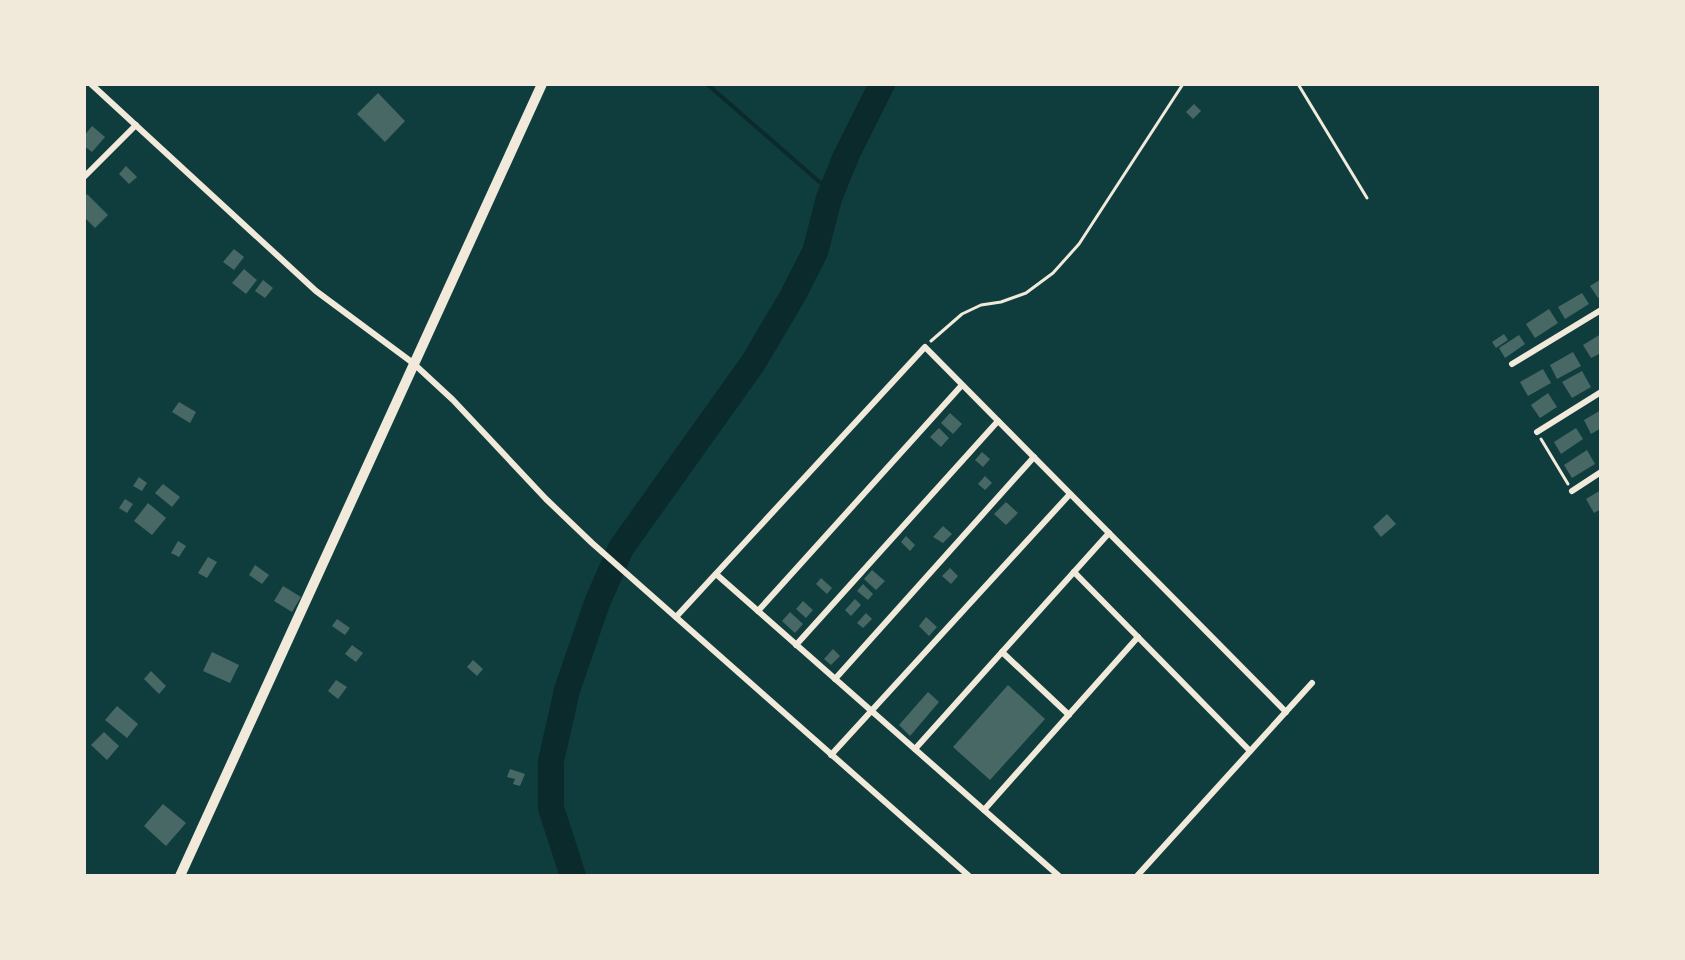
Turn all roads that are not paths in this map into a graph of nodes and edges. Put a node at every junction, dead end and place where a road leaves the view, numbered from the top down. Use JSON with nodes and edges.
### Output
{"nodes":[{"id":1,"x":91,"y":84,"type":"edge"},
{"id":2,"x":542,"y":84,"type":"edge"},
{"id":3,"x":136,"y":125,"type":"junction"},
{"id":4,"x":84,"y":177,"type":"edge"},
{"id":5,"x":1601,"y":310,"type":"edge"},
{"id":6,"x":413,"y":363,"type":"junction"},
{"id":7,"x":1512,"y":364,"type":"dead end"},
{"id":8,"x":962,"y":385,"type":"junction"},
{"id":9,"x":1601,"y":392,"type":"edge"},
{"id":10,"x":998,"y":421,"type":"junction"},
{"id":11,"x":1537,"y":432,"type":"road end"},
{"id":12,"x":1034,"y":457,"type":"junction"},
{"id":13,"x":1601,"y":472,"type":"edge"},
{"id":14,"x":1572,"y":491,"type":"road end"},
{"id":15,"x":1070,"y":494,"type":"junction"},
{"id":16,"x":1109,"y":533,"type":"junction"},
{"id":17,"x":1074,"y":572,"type":"junction"},
{"id":18,"x":716,"y":574,"type":"junction"},
{"id":19,"x":758,"y":611,"type":"junction"},
{"id":20,"x":676,"y":617,"type":"junction"},
{"id":21,"x":1138,"y":637,"type":"junction"},
{"id":22,"x":796,"y":645,"type":"junction"},
{"id":23,"x":1002,"y":652,"type":"junction"},
{"id":24,"x":835,"y":679,"type":"junction"},
{"id":25,"x":1312,"y":683,"type":"dead end"},
{"id":26,"x":872,"y":711,"type":"junction"},
{"id":27,"x":1286,"y":712,"type":"junction"},
{"id":28,"x":1069,"y":715,"type":"junction"},
{"id":29,"x":915,"y":749,"type":"junction"},
{"id":30,"x":1250,"y":751,"type":"junction"},
{"id":31,"x":831,"y":755,"type":"junction"},
{"id":32,"x":984,"y":810,"type":"junction"},
{"id":33,"x":180,"y":876,"type":"edge"},
{"id":34,"x":969,"y":876,"type":"edge"},
{"id":35,"x":1059,"y":876,"type":"edge"},
{"id":36,"x":1137,"y":876,"type":"edge"}],
"edges":[{"from":1,"to":3,"type":"street"},
{"from":2,"to":6,"type":"main road"},
{"from":3,"to":4,"type":"street"},
{"from":3,"to":6,"type":"street"},
{"from":5,"to":7,"type":"street"},
{"from":6,"to":20,"type":"street"},
{"from":6,"to":33,"type":"main road"},
{"from":8,"to":10,"type":"street"},
{"from":8,"to":18,"type":"street"},
{"from":8,"to":19,"type":"street"},
{"from":9,"to":11,"type":"street"},
{"from":10,"to":12,"type":"street"},
{"from":10,"to":22,"type":"street"},
{"from":12,"to":15,"type":"street"},
{"from":12,"to":24,"type":"street"},
{"from":13,"to":14,"type":"street"},
{"from":15,"to":16,"type":"street"},
{"from":15,"to":26,"type":"street"},
{"from":16,"to":17,"type":"street"},
{"from":16,"to":27,"type":"street"},
{"from":17,"to":21,"type":"street"},
{"from":17,"to":23,"type":"street"},
{"from":18,"to":19,"type":"street"},
{"from":18,"to":20,"type":"street"},
{"from":19,"to":22,"type":"street"},
{"from":20,"to":31,"type":"street"},
{"from":21,"to":28,"type":"street"},
{"from":21,"to":30,"type":"street"},
{"from":22,"to":24,"type":"street"},
{"from":23,"to":28,"type":"street"},
{"from":23,"to":29,"type":"street"},
{"from":24,"to":26,"type":"street"},
{"from":25,"to":27,"type":"street"},
{"from":26,"to":29,"type":"street"},
{"from":26,"to":31,"type":"street"},
{"from":27,"to":30,"type":"street"},
{"from":28,"to":32,"type":"street"},
{"from":29,"to":32,"type":"street"},
{"from":30,"to":36,"type":"street"},
{"from":31,"to":34,"type":"street"},
{"from":32,"to":35,"type":"street"}]}
